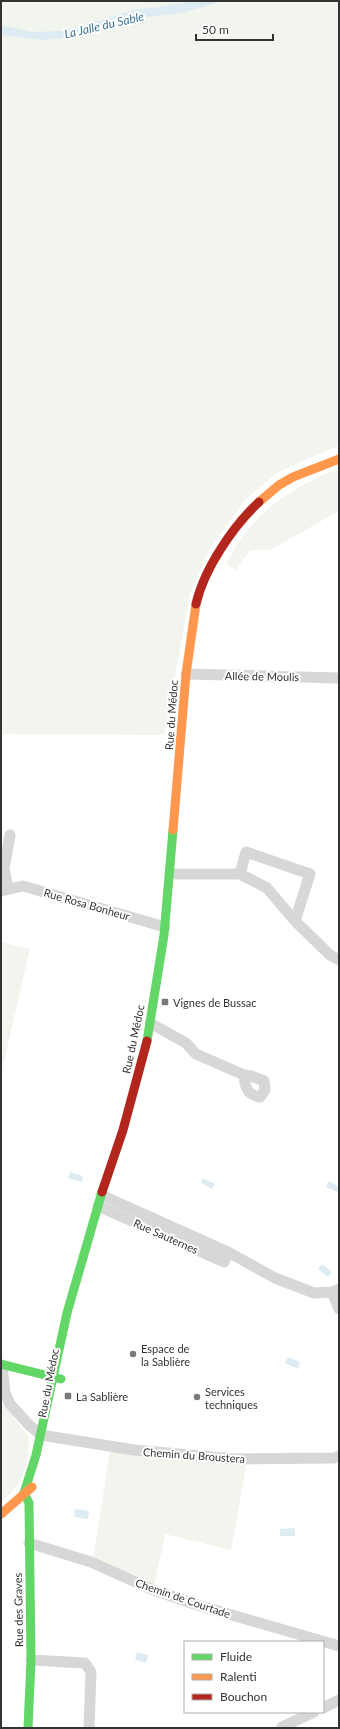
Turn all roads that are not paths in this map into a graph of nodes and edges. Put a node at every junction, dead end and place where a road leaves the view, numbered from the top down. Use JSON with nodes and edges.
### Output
{"nodes":[{"id":1,"x":339,"y":458,"type":"edge"},
{"id":2,"x":186,"y":674,"type":"junction"},
{"id":3,"x":339,"y":678,"type":"edge"},
{"id":4,"x":10,"y":835,"type":"dead end"},
{"id":5,"x":170,"y":874,"type":"junction"},
{"id":6,"x":240,"y":874,"type":"junction"},
{"id":7,"x":5,"y":890,"type":"edge"},
{"id":8,"x":295,"y":921,"type":"junction"},
{"id":9,"x":165,"y":927,"type":"junction"},
{"id":10,"x":339,"y":960,"type":"edge"},
{"id":11,"x":150,"y":1023,"type":"junction"},
{"id":12,"x":244,"y":1075,"type":"dead end"},
{"id":13,"x":102,"y":1195,"type":"junction"},
{"id":14,"x":98,"y":1206,"type":"junction"},
{"id":15,"x":228,"y":1252,"type":"junction"},
{"id":16,"x":335,"y":1291,"type":"edge"},
{"id":17,"x":339,"y":1309,"type":"edge"},
{"id":18,"x":1,"y":1364,"type":"edge"},
{"id":19,"x":53,"y":1377,"type":"junction"},
{"id":20,"x":46,"y":1438,"type":"junction"},
{"id":21,"x":337,"y":1458,"type":"edge"},
{"id":22,"x":39,"y":1478,"type":"dead end"},
{"id":23,"x":24,"y":1493,"type":"junction"},
{"id":24,"x":1,"y":1514,"type":"edge"},
{"id":25,"x":29,"y":1543,"type":"junction"},
{"id":26,"x":322,"y":1641,"type":"edge"},
{"id":27,"x":324,"y":1642,"type":"edge"},
{"id":28,"x":339,"y":1646,"type":"edge"},
{"id":29,"x":31,"y":1660,"type":"junction"},
{"id":30,"x":339,"y":1700,"type":"edge"},
{"id":31,"x":324,"y":1708,"type":"edge"},
{"id":32,"x":312,"y":1713,"type":"edge"},
{"id":33,"x":282,"y":1727,"type":"dead end"},
{"id":34,"x":28,"y":1728,"type":"edge"},
{"id":35,"x":89,"y":1728,"type":"edge"}],
"edges":[{"from":1,"to":2,"type":"street","name":"Rue du Médoc"},
{"from":2,"to":3,"type":"street","name":"Allée de Moulis"},
{"from":2,"to":5,"type":"street","name":"Rue du Médoc"},
{"from":4,"to":7,"type":"street","name":"Rue Rosa Bonheur"},
{"from":5,"to":6,"type":"street"},
{"from":5,"to":9,"type":"street","name":"Rue du Médoc"},
{"from":6,"to":8,"type":"street"},
{"from":6,"to":8,"type":"street"},
{"from":7,"to":9,"type":"street","name":"Rue Rosa Bonheur"},
{"from":8,"to":10,"type":"street"},
{"from":9,"to":11,"type":"street","name":"Rue du Médoc"},
{"from":11,"to":12,"type":"street"},
{"from":11,"to":13,"type":"street","name":"Rue du Médoc"},
{"from":13,"to":14,"type":"street","name":"Rue du Médoc"},
{"from":13,"to":15,"type":"street","name":"Rue Sauternes"},
{"from":14,"to":15,"type":"street","name":"Rue Sauternes"},
{"from":14,"to":19,"type":"street","name":"Rue du Médoc"},
{"from":15,"to":16,"type":"street","name":"Rue Sauternes"},
{"from":16,"to":17,"type":"street"},
{"from":18,"to":19,"type":"street"},
{"from":18,"to":20,"type":"street"},
{"from":19,"to":20,"type":"street","name":"Rue du Médoc"},
{"from":20,"to":21,"type":"street","name":"Chemin du Broustera"},
{"from":20,"to":23,"type":"street","name":"Rue du Médoc"},
{"from":22,"to":23,"type":"street","name":"Rue du Médoc"},
{"from":23,"to":24,"type":"street","name":"Rue du Médoc"},
{"from":23,"to":25,"type":"street","name":"Rue des Graves"},
{"from":25,"to":26,"type":"street","name":"Chemin de Courtade"},
{"from":25,"to":29,"type":"street","name":"Rue des Graves"},
{"from":27,"to":28,"type":"street","name":"Chemin de Courtade"},
{"from":29,"to":34,"type":"street","name":"Rue des Graves"},
{"from":29,"to":35,"type":"street"},
{"from":30,"to":31,"type":"street"},
{"from":32,"to":33,"type":"street"}]}
